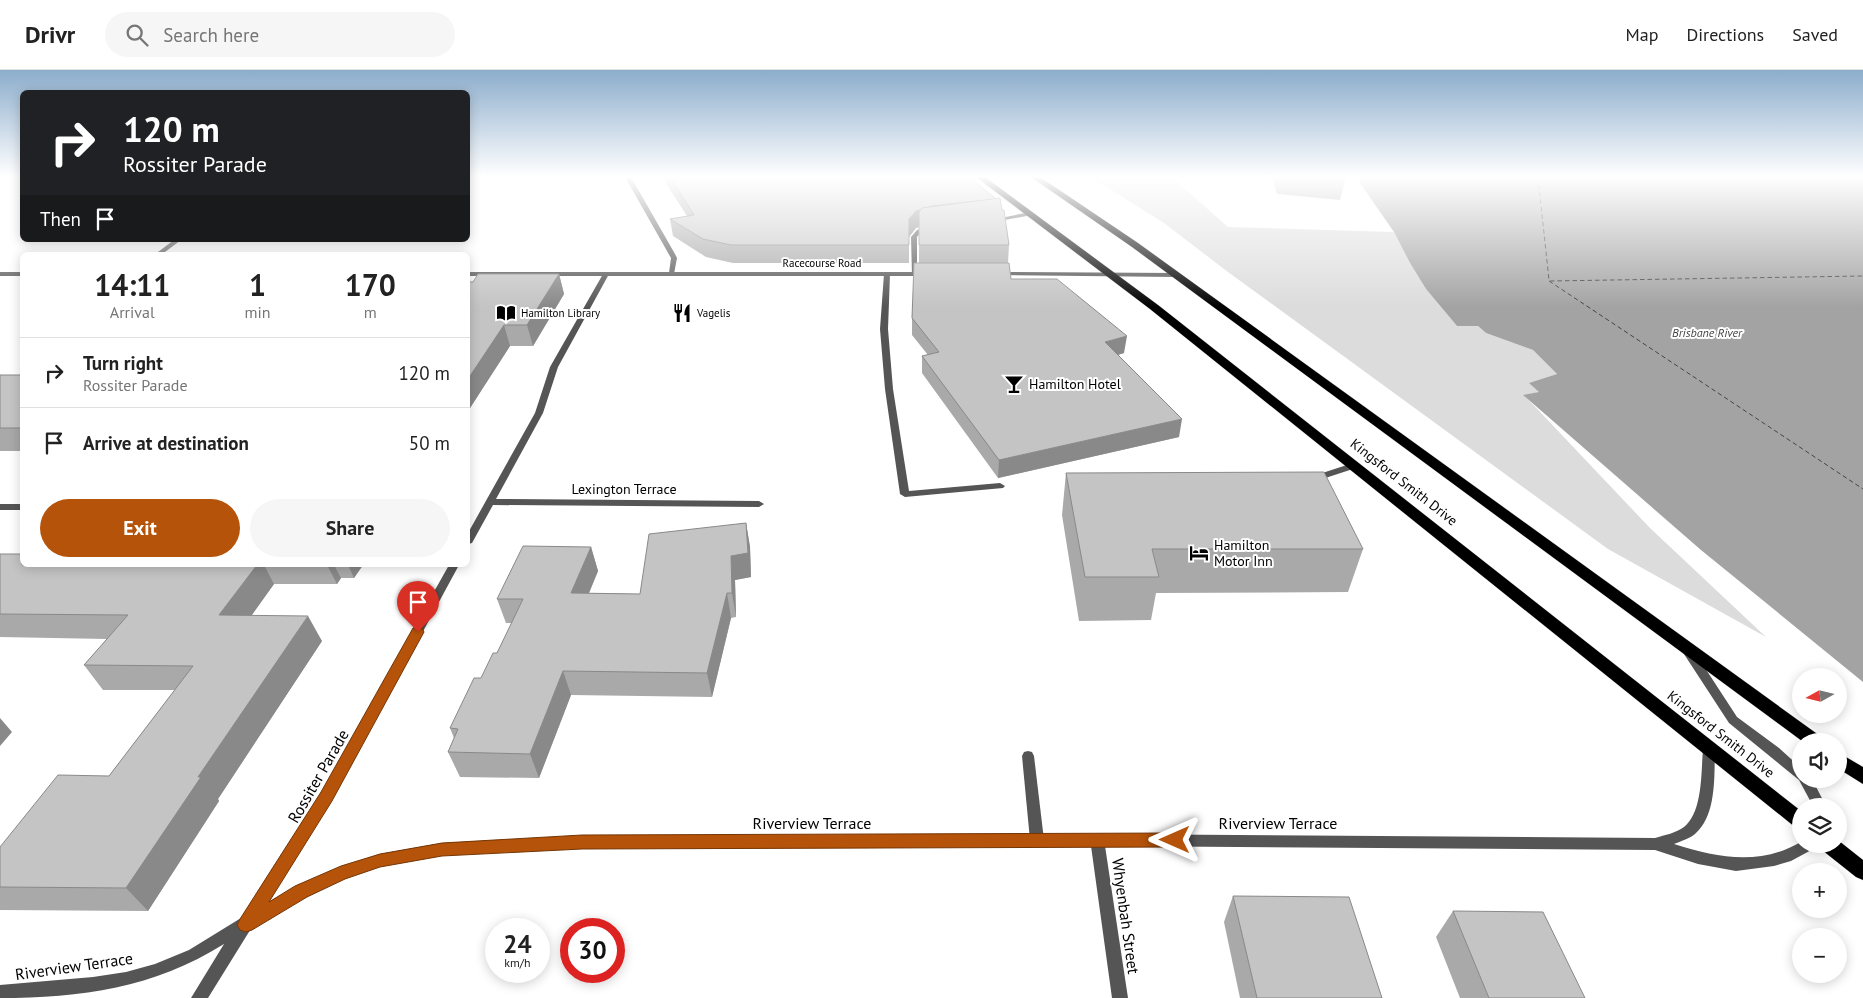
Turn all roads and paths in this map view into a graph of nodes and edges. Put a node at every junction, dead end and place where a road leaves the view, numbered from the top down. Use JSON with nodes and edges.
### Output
{"nodes":[{"id":1,"x":653,"y":220,"type":"edge"},
{"id":2,"x":994,"y":220,"type":"edge"},
{"id":3,"x":1038,"y":220,"type":"edge"},
{"id":4,"x":1098,"y":220,"type":"edge"},
{"id":5,"x":984,"y":222,"type":"edge"},
{"id":6,"x":936,"y":226,"type":"edge"},
{"id":7,"x":175,"y":242,"type":"edge"},
{"id":8,"x":161,"y":252,"type":"edge"},
{"id":9,"x":672,"y":273,"type":"junction"},
{"id":10,"x":0,"y":274,"type":"edge"},
{"id":11,"x":20,"y":274,"type":"edge"},
{"id":12,"x":470,"y":274,"type":"edge"},
{"id":13,"x":606,"y":274,"type":"junction"},
{"id":14,"x":887,"y":274,"type":"junction"},
{"id":15,"x":914,"y":274,"type":"junction"},
{"id":16,"x":934,"y":274,"type":"edge"},
{"id":17,"x":993,"y":274,"type":"edge"},
{"id":18,"x":1111,"y":275,"type":"junction"},
{"id":19,"x":1176,"y":275,"type":"junction"},
{"id":20,"x":1353,"y":466,"type":"junction"},
{"id":21,"x":1303,"y":481,"type":"edge"},
{"id":22,"x":1000,"y":486,"type":"dead end"},
{"id":23,"x":489,"y":502,"type":"junction"},
{"id":24,"x":760,"y":504,"type":"dead end"},
{"id":25,"x":0,"y":507,"type":"edge"},
{"id":26,"x":20,"y":507,"type":"edge"},
{"id":27,"x":470,"y":536,"type":"edge"},
{"id":28,"x":453,"y":567,"type":"edge"},
{"id":29,"x":1686,"y":648,"type":"junction"},
{"id":30,"x":1803,"y":733,"type":"edge"},
{"id":31,"x":1709,"y":749,"type":"junction"},
{"id":32,"x":1028,"y":756,"type":"dead end"},
{"id":33,"x":1847,"y":766,"type":"edge"},
{"id":34,"x":1792,"y":767,"type":"edge"},
{"id":35,"x":1863,"y":777,"type":"edge"},
{"id":36,"x":1792,"y":814,"type":"edge"},
{"id":37,"x":1037,"y":840,"type":"junction"},
{"id":38,"x":1098,"y":840,"type":"junction"},
{"id":39,"x":1655,"y":844,"type":"junction"},
{"id":40,"x":1794,"y":853,"type":"edge"},
{"id":41,"x":1840,"y":853,"type":"edge"},
{"id":42,"x":1863,"y":871,"type":"edge"},
{"id":43,"x":246,"y":925,"type":"junction"},
{"id":44,"x":0,"y":993,"type":"edge"},
{"id":45,"x":200,"y":998,"type":"edge"},
{"id":46,"x":1120,"y":998,"type":"edge"}],
"edges":[{"from":1,"to":9,"type":"street"},
{"from":2,"to":5,"type":"street"},
{"from":3,"to":18,"type":"highway","name":"Kingsford Smith Drive"},
{"from":4,"to":19,"type":"highway"},
{"from":6,"to":15,"type":"street"},
{"from":7,"to":8,"type":"street"},
{"from":9,"to":13,"type":"street","name":"Racecourse Road"},
{"from":9,"to":14,"type":"street","name":"Racecourse Road"},
{"from":10,"to":11,"type":"street"},
{"from":12,"to":13,"type":"street","name":"Racecourse Road"},
{"from":13,"to":23,"type":"street"},
{"from":14,"to":15,"type":"street","name":"Racecourse Road"},
{"from":14,"to":22,"type":"street"},
{"from":15,"to":16,"type":"street","name":"Racecourse Road"},
{"from":17,"to":18,"type":"street"},
{"from":18,"to":19,"type":"street"},
{"from":18,"to":20,"type":"highway","name":"Kingsford Smith Drive"},
{"from":19,"to":29,"type":"highway"},
{"from":20,"to":21,"type":"street"},
{"from":20,"to":31,"type":"highway","name":"Kingsford Smith Drive"},
{"from":23,"to":24,"type":"street","name":"Lexington Terrace"},
{"from":23,"to":27,"type":"street"},
{"from":25,"to":26,"type":"street"},
{"from":28,"to":43,"type":"street","name":"Rossiter Parade"},
{"from":29,"to":30,"type":"highway"},
{"from":29,"to":34,"type":"street"},
{"from":31,"to":36,"type":"highway","name":"Kingsford Smith Drive"},
{"from":31,"to":39,"type":"street","name":"Riverview Terrace"},
{"from":32,"to":37,"type":"street"},
{"from":33,"to":35,"type":"highway"},
{"from":37,"to":38,"type":"street","name":"Riverview Terrace"},
{"from":37,"to":43,"type":"street","name":"Riverview Terrace"},
{"from":38,"to":39,"type":"street","name":"Riverview Terrace"},
{"from":38,"to":46,"type":"street","name":"Whyenbah Street"},
{"from":39,"to":40,"type":"street","name":"Riverview Terrace"},
{"from":41,"to":42,"type":"highway"},
{"from":43,"to":44,"type":"street","name":"Riverview Terrace"},
{"from":43,"to":45,"type":"street","name":"Rossiter Parade"}]}
